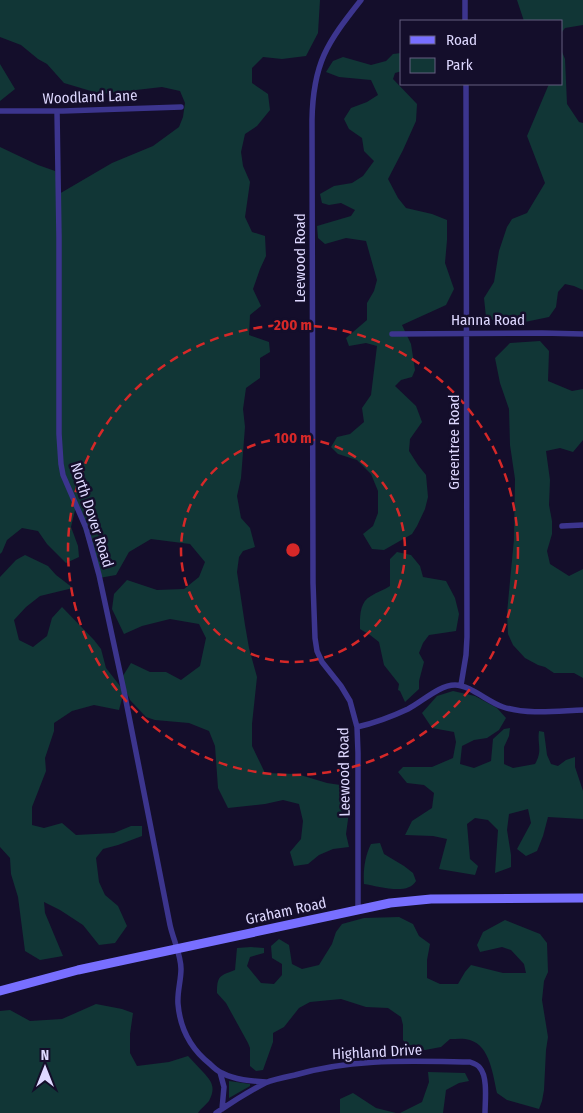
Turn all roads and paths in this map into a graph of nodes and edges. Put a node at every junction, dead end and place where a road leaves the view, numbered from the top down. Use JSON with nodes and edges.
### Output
{"nodes":[{"id":1,"x":361,"y":0,"type":"edge"},
{"id":2,"x":465,"y":0,"type":"edge"},
{"id":3,"x":466,"y":20,"type":"edge"},
{"id":4,"x":466,"y":85,"type":"edge"},
{"id":5,"x":181,"y":107,"type":"dead end"},
{"id":6,"x":0,"y":111,"type":"edge"},
{"id":7,"x":57,"y":111,"type":"junction"},
{"id":8,"x":467,"y":333,"type":"junction"},
{"id":9,"x":392,"y":334,"type":"dead end"},
{"id":10,"x":583,"y":334,"type":"edge"},
{"id":11,"x":583,"y":525,"type":"edge"},
{"id":12,"x":562,"y":526,"type":"dead end"},
{"id":13,"x":461,"y":685,"type":"junction"},
{"id":14,"x":583,"y":710,"type":"edge"},
{"id":15,"x":357,"y":727,"type":"junction"},
{"id":16,"x":583,"y":898,"type":"edge"},
{"id":17,"x":358,"y":909,"type":"junction"},
{"id":18,"x":177,"y":949,"type":"junction"},
{"id":19,"x":0,"y":991,"type":"edge"},
{"id":20,"x":220,"y":1072,"type":"junction"},
{"id":21,"x":267,"y":1082,"type":"junction"},
{"id":22,"x":219,"y":1111,"type":"edge"},
{"id":23,"x":485,"y":1113,"type":"edge"}],
"edges":[{"from":1,"to":15,"type":"street","name":"Leewood Road"},
{"from":2,"to":3,"type":"street"},
{"from":4,"to":8,"type":"street","name":"Greentree Road"},
{"from":5,"to":7,"type":"street","name":"Woodland Lane"},
{"from":6,"to":7,"type":"street","name":"Woodland Lane"},
{"from":7,"to":18,"type":"street","name":"North Dover Road"},
{"from":8,"to":9,"type":"street","name":"Hanna Road"},
{"from":8,"to":10,"type":"street","name":"Hanna Road"},
{"from":8,"to":13,"type":"street","name":"Greentree Road"},
{"from":11,"to":12,"type":"street"},
{"from":13,"to":14,"type":"street"},
{"from":13,"to":15,"type":"street"},
{"from":15,"to":17,"type":"street","name":"Leewood Road"},
{"from":16,"to":17,"type":"main road","name":"Graham Road"},
{"from":17,"to":18,"type":"main road","name":"Graham Road"},
{"from":18,"to":19,"type":"main road","name":"Graham Road"},
{"from":18,"to":20,"type":"street","name":"North Dover Road"},
{"from":20,"to":21,"type":"street"},
{"from":20,"to":22,"type":"street"},
{"from":21,"to":22,"type":"street","name":"Highland Drive"},
{"from":21,"to":23,"type":"street","name":"Highland Drive"}]}
